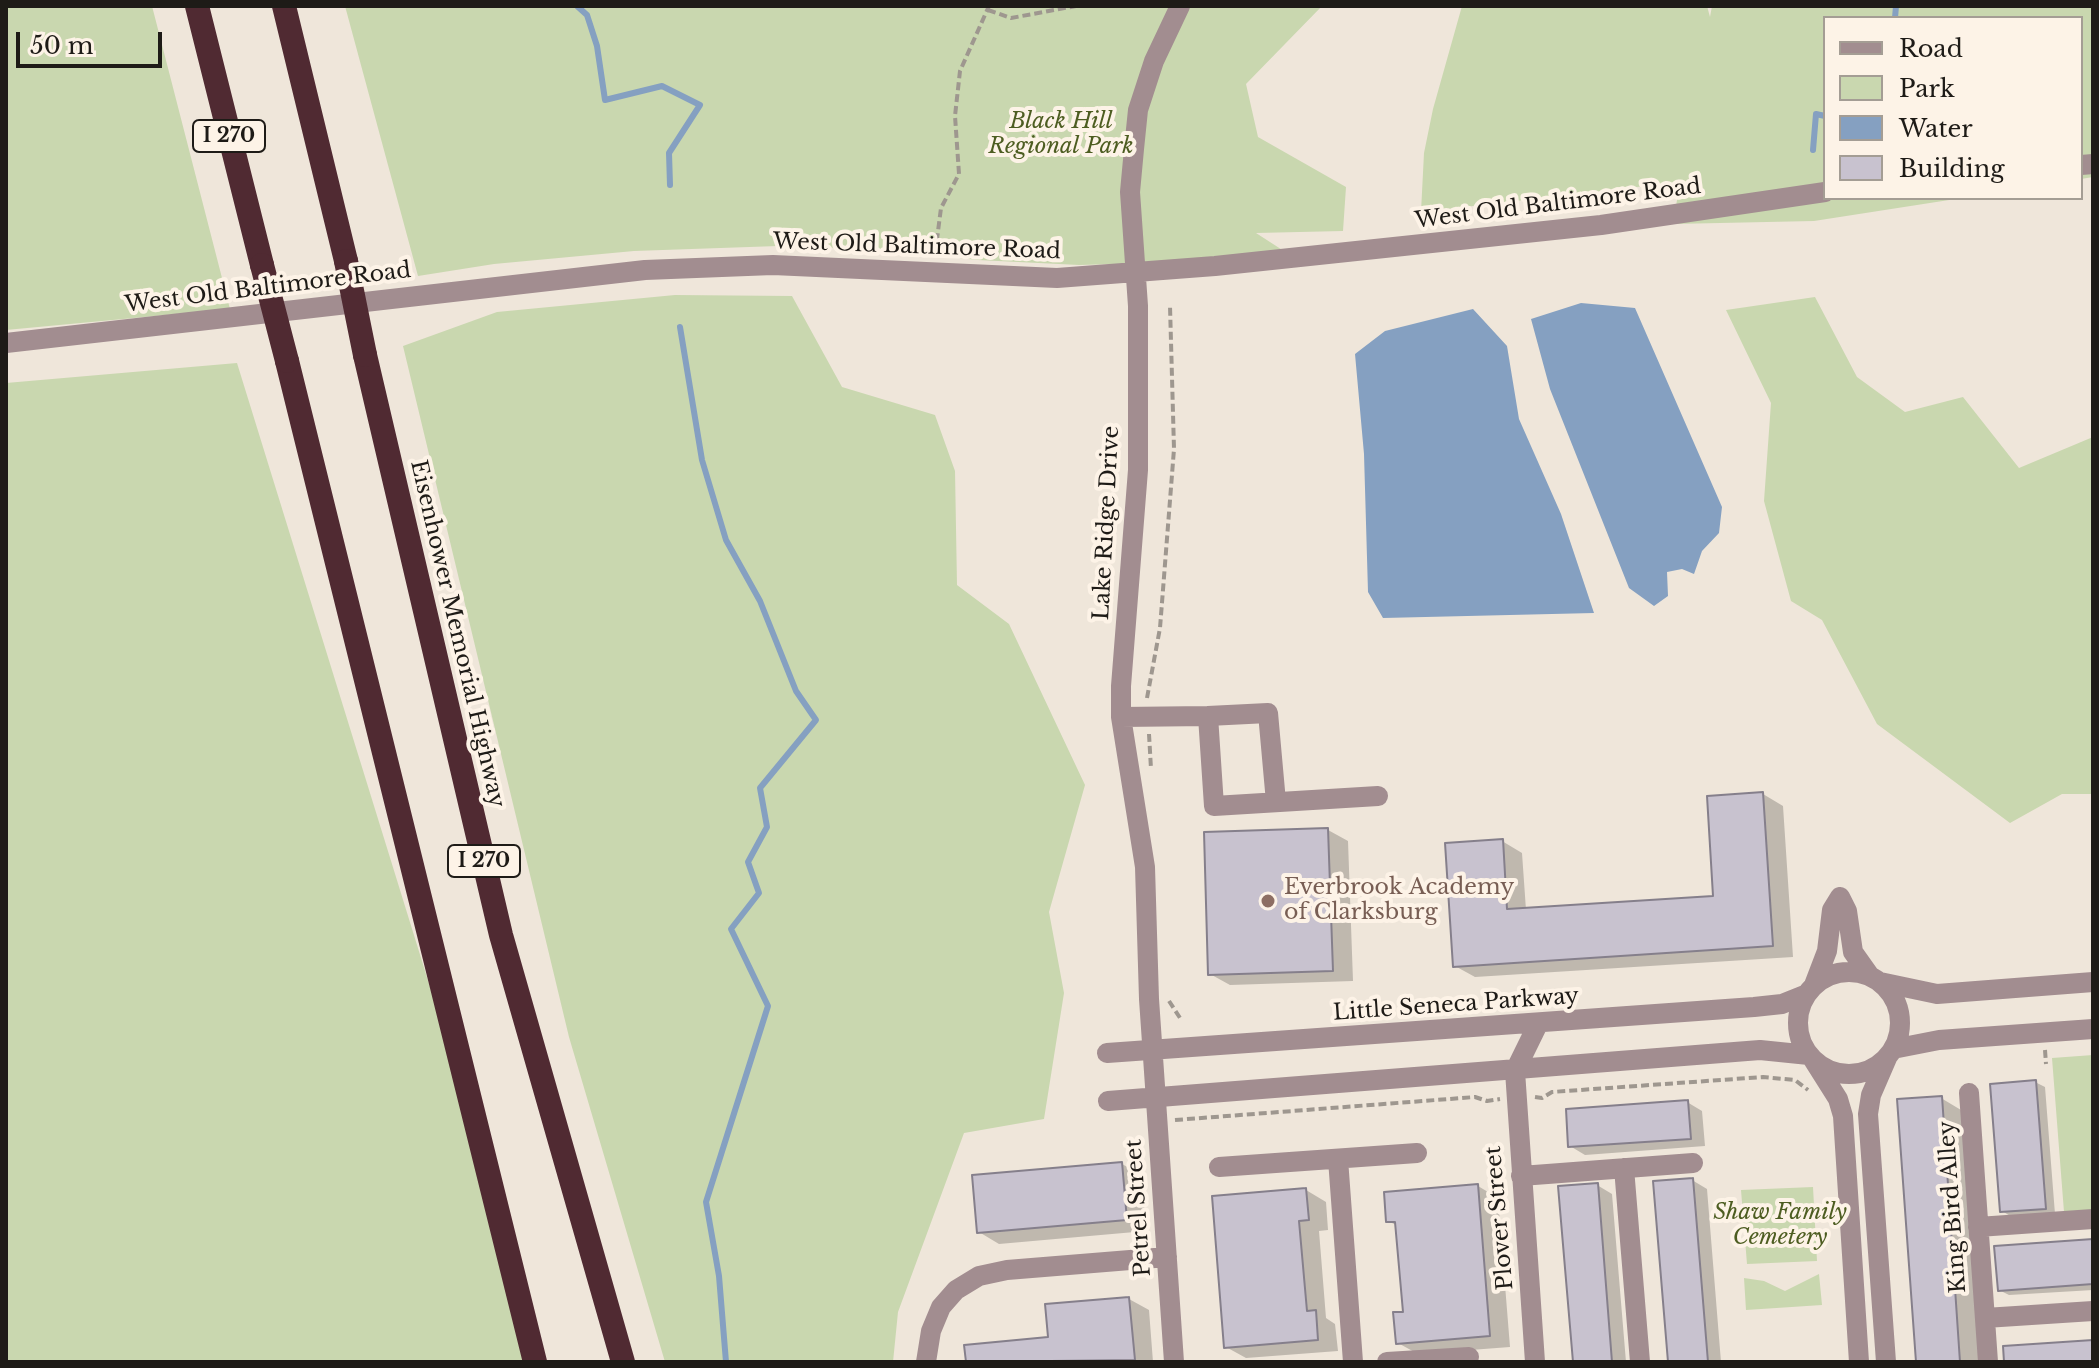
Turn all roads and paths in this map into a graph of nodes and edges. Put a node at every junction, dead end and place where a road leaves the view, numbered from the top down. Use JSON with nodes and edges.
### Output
{"nodes":[{"id":1,"x":197,"y":6,"type":"edge"},
{"id":2,"x":284,"y":6,"type":"edge"},
{"id":3,"x":1076,"y":6,"type":"edge"},
{"id":4,"x":1180,"y":6,"type":"edge"},
{"id":5,"x":988,"y":8,"type":"edge"},
{"id":6,"x":1823,"y":192,"type":"edge"},
{"id":7,"x":1136,"y":272,"type":"junction"},
{"id":8,"x":939,"y":275,"type":"junction"},
{"id":9,"x":1170,"y":306,"type":"dead end"},
{"id":10,"x":6,"y":343,"type":"edge"},
{"id":11,"x":1208,"y":716,"type":"junction"},
{"id":12,"x":1121,"y":717,"type":"junction"},
{"id":13,"x":1147,"y":717,"type":"junction"},
{"id":14,"x":1152,"y":780,"type":"dead end"},
{"id":15,"x":1378,"y":796,"type":"dead end"},
{"id":16,"x":1276,"y":802,"type":"junction"},
{"id":17,"x":1875,"y":979,"type":"junction"},
{"id":18,"x":2093,"y":982,"type":"edge"},
{"id":19,"x":1811,"y":990,"type":"junction"},
{"id":20,"x":1167,"y":999,"type":"dead end"},
{"id":21,"x":1182,"y":1021,"type":"dead end"},
{"id":22,"x":1538,"y":1024,"type":"junction"},
{"id":23,"x":2093,"y":1029,"type":"edge"},
{"id":24,"x":1152,"y":1050,"type":"junction"},
{"id":25,"x":1107,"y":1053,"type":"dead end"},
{"id":26,"x":1890,"y":1054,"type":"junction"},
{"id":27,"x":1812,"y":1058,"type":"junction"},
{"id":28,"x":1515,"y":1071,"type":"junction"},
{"id":29,"x":1969,"y":1093,"type":"dead end"},
{"id":30,"x":1156,"y":1097,"type":"junction"},
{"id":31,"x":1531,"y":1097,"type":"dead end"},
{"id":32,"x":1504,"y":1099,"type":"dead end"},
{"id":33,"x":1819,"y":1100,"type":"dead end"},
{"id":34,"x":1108,"y":1101,"type":"dead end"},
{"id":35,"x":1157,"y":1122,"type":"junction"},
{"id":36,"x":1417,"y":1153,"type":"dead end"},
{"id":37,"x":1338,"y":1159,"type":"junction"},
{"id":38,"x":1693,"y":1163,"type":"dead end"},
{"id":39,"x":1219,"y":1167,"type":"dead end"},
{"id":40,"x":1624,"y":1168,"type":"junction"},
{"id":41,"x":1521,"y":1176,"type":"junction"},
{"id":42,"x":2093,"y":1219,"type":"edge"},
{"id":43,"x":1978,"y":1227,"type":"junction"},
{"id":44,"x":1167,"y":1257,"type":"junction"},
{"id":45,"x":2093,"y":1311,"type":"edge"},
{"id":46,"x":1985,"y":1318,"type":"junction"},
{"id":47,"x":1469,"y":1357,"type":"dead end"},
{"id":48,"x":535,"y":1362,"type":"edge"},
{"id":49,"x":623,"y":1362,"type":"edge"},
{"id":50,"x":926,"y":1362,"type":"edge"},
{"id":51,"x":1174,"y":1362,"type":"edge"},
{"id":52,"x":1353,"y":1362,"type":"edge"},
{"id":53,"x":1387,"y":1362,"type":"edge"},
{"id":54,"x":1535,"y":1362,"type":"edge"},
{"id":55,"x":1640,"y":1362,"type":"edge"},
{"id":56,"x":1859,"y":1362,"type":"edge"},
{"id":57,"x":1886,"y":1362,"type":"edge"},
{"id":58,"x":1988,"y":1362,"type":"edge"}],
"edges":[{"from":1,"to":48,"type":"highway","number":"I 270","bridge":true},
{"from":2,"to":49,"type":"highway","name":"Eisenhower Memorial Highway","number":"I 270","bridge":true},
{"from":3,"to":5,"type":"path"},
{"from":4,"to":7,"type":"street","name":"Lake Ridge Drive"},
{"from":5,"to":8,"type":"path"},
{"from":6,"to":7,"type":"street","name":"West Old Baltimore Road"},
{"from":7,"to":8,"type":"street","name":"West Old Baltimore Road"},
{"from":7,"to":12,"type":"street","name":"Lake Ridge Drive"},
{"from":8,"to":10,"type":"street","name":"West Old Baltimore Road"},
{"from":9,"to":13,"type":"path"},
{"from":11,"to":13,"type":"street"},
{"from":11,"to":16,"type":"street"},
{"from":11,"to":16,"type":"street"},
{"from":12,"to":13,"type":"street"},
{"from":12,"to":24,"type":"street","name":"Lake Ridge Drive"},
{"from":13,"to":14,"type":"path"},
{"from":15,"to":16,"type":"street"},
{"from":17,"to":18,"type":"street"},
{"from":17,"to":19,"type":"street"},
{"from":17,"to":19,"type":"street"},
{"from":17,"to":26,"type":"street"},
{"from":19,"to":22,"type":"street","name":"Little Seneca Parkway"},
{"from":19,"to":27,"type":"street"},
{"from":20,"to":21,"type":"path"},
{"from":22,"to":24,"type":"street","name":"Little Seneca Parkway"},
{"from":22,"to":28,"type":"street"},
{"from":23,"to":26,"type":"street"},
{"from":24,"to":25,"type":"street","name":"Little Seneca Parkway"},
{"from":24,"to":30,"type":"street","name":"Petrel Street"},
{"from":26,"to":27,"type":"street"},
{"from":26,"to":57,"type":"street"},
{"from":27,"to":28,"type":"street"},
{"from":27,"to":56,"type":"street"},
{"from":28,"to":30,"type":"street"},
{"from":28,"to":41,"type":"street","name":"Plover Street"},
{"from":29,"to":43,"type":"street","name":"King Bird Alley"},
{"from":30,"to":34,"type":"street"},
{"from":30,"to":35,"type":"street","name":"Petrel Street"},
{"from":31,"to":33,"type":"path"},
{"from":32,"to":35,"type":"path"},
{"from":35,"to":44,"type":"street","name":"Petrel Street"},
{"from":36,"to":37,"type":"street"},
{"from":37,"to":39,"type":"street"},
{"from":37,"to":52,"type":"street"},
{"from":38,"to":40,"type":"street"},
{"from":40,"to":41,"type":"street"},
{"from":40,"to":55,"type":"street"},
{"from":41,"to":54,"type":"street","name":"Plover Street"},
{"from":42,"to":43,"type":"street"},
{"from":43,"to":46,"type":"street","name":"King Bird Alley"},
{"from":44,"to":50,"type":"street"},
{"from":44,"to":51,"type":"street","name":"Petrel Street"},
{"from":45,"to":46,"type":"street","name":"King Bird Alley"},
{"from":46,"to":58,"type":"street","name":"King Bird Alley"},
{"from":47,"to":53,"type":"street"}]}
